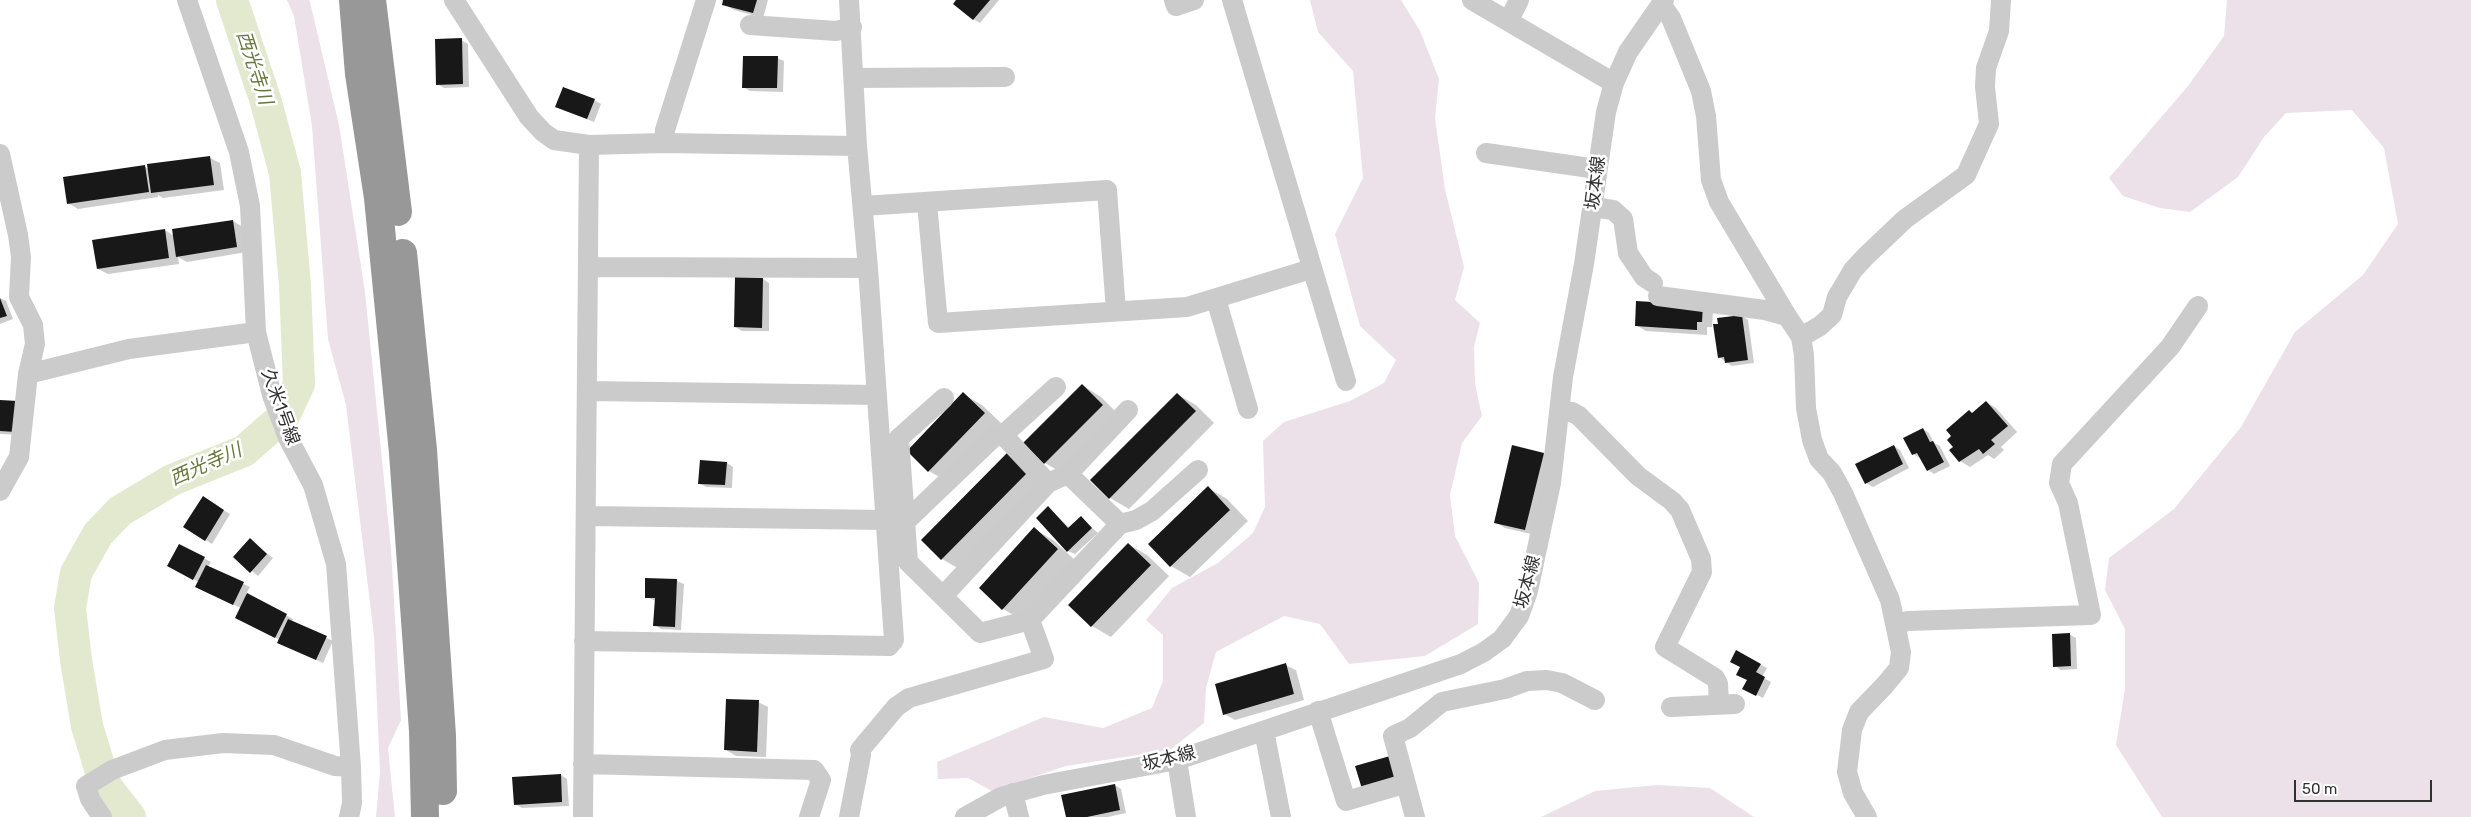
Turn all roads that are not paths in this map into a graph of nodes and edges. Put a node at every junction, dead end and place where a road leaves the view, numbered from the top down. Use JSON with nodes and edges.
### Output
{"nodes":[{"id":1,"x":187,"y":0,"type":"edge"},
{"id":2,"x":338,"y":0,"type":"edge"},
{"id":3,"x":706,"y":0,"type":"edge"},
{"id":4,"x":849,"y":0,"type":"edge"},
{"id":5,"x":1174,"y":0,"type":"edge"},
{"id":6,"x":1194,"y":0,"type":"edge"},
{"id":7,"x":1232,"y":0,"type":"edge"},
{"id":8,"x":1472,"y":0,"type":"edge"},
{"id":9,"x":1519,"y":0,"type":"edge"},
{"id":10,"x":2001,"y":0,"type":"edge"},
{"id":11,"x":458,"y":2,"type":"edge"},
{"id":12,"x":1663,"y":2,"type":"edge"},
{"id":13,"x":368,"y":4,"type":"edge"},
{"id":14,"x":1509,"y":20,"type":"junction"},
{"id":15,"x":750,"y":25,"type":"dead end"},
{"id":16,"x":852,"y":27,"type":"junction"},
{"id":17,"x":359,"y":74,"type":"junction"},
{"id":18,"x":1005,"y":77,"type":"dead end"},
{"id":19,"x":855,"y":78,"type":"junction"},
{"id":20,"x":1614,"y":83,"type":"junction"},
{"id":21,"x":664,"y":142,"type":"junction"},
{"id":22,"x":590,"y":145,"type":"junction"},
{"id":23,"x":857,"y":146,"type":"junction"},
{"id":24,"x":0,"y":154,"type":"edge"},
{"id":25,"x":1486,"y":154,"type":"dead end"},
{"id":26,"x":1597,"y":169,"type":"junction"},
{"id":27,"x":928,"y":203,"type":"junction"},
{"id":28,"x":863,"y":206,"type":"junction"},
{"id":29,"x":1593,"y":207,"type":"junction"},
{"id":30,"x":590,"y":267,"type":"junction"},
{"id":31,"x":868,"y":268,"type":"junction"},
{"id":32,"x":1311,"y":269,"type":"junction"},
{"id":33,"x":1216,"y":299,"type":"junction"},
{"id":34,"x":2198,"y":306,"type":"dead end"},
{"id":35,"x":1116,"y":311,"type":"junction"},
{"id":36,"x":1787,"y":316,"type":"junction"},
{"id":37,"x":256,"y":332,"type":"junction"},
{"id":38,"x":1801,"y":337,"type":"junction"},
{"id":39,"x":28,"y":374,"type":"junction"},
{"id":40,"x":1346,"y":381,"type":"dead end"},
{"id":41,"x":1056,"y":387,"type":"dead end"},
{"id":42,"x":587,"y":391,"type":"junction"},
{"id":43,"x":877,"y":395,"type":"junction"},
{"id":44,"x":944,"y":398,"type":"dead end"},
{"id":45,"x":1248,"y":409,"type":"dead end"},
{"id":46,"x":1128,"y":410,"type":"dead end"},
{"id":47,"x":1560,"y":412,"type":"junction"},
{"id":48,"x":1003,"y":435,"type":"junction"},
{"id":49,"x":1198,"y":470,"type":"dead end"},
{"id":50,"x":1068,"y":474,"type":"junction"},
{"id":51,"x":1048,"y":484,"type":"junction"},
{"id":52,"x":0,"y":491,"type":"edge"},
{"id":53,"x":586,"y":516,"type":"junction"},
{"id":54,"x":886,"y":520,"type":"junction"},
{"id":55,"x":906,"y":521,"type":"junction"},
{"id":56,"x":1120,"y":524,"type":"junction"},
{"id":57,"x":943,"y":596,"type":"junction"},
{"id":58,"x":1030,"y":620,"type":"junction"},
{"id":59,"x":1896,"y":624,"type":"junction"},
{"id":60,"x":584,"y":641,"type":"junction"},
{"id":61,"x":1595,"y":700,"type":"dead end"},
{"id":62,"x":1671,"y":707,"type":"dead end"},
{"id":63,"x":1318,"y":711,"type":"junction"},
{"id":64,"x":1264,"y":731,"type":"junction"},
{"id":65,"x":1177,"y":760,"type":"junction"},
{"id":66,"x":583,"y":764,"type":"junction"},
{"id":67,"x":351,"y":767,"type":"junction"},
{"id":68,"x":1404,"y":784,"type":"junction"},
{"id":69,"x":1013,"y":793,"type":"junction"},
{"id":70,"x":977,"y":814,"type":"edge"},
{"id":71,"x":96,"y":815,"type":"edge"},
{"id":72,"x":349,"y":817,"type":"edge"},
{"id":73,"x":425,"y":817,"type":"edge"},
{"id":74,"x":444,"y":817,"type":"edge"},
{"id":75,"x":583,"y":817,"type":"edge"},
{"id":76,"x":809,"y":817,"type":"edge"},
{"id":77,"x":849,"y":817,"type":"edge"},
{"id":78,"x":1019,"y":817,"type":"edge"},
{"id":79,"x":1186,"y":817,"type":"edge"},
{"id":80,"x":1281,"y":817,"type":"edge"},
{"id":81,"x":1415,"y":817,"type":"edge"},
{"id":82,"x":1868,"y":817,"type":"edge"}],
"edges":[{"from":1,"to":37,"type":"street","name":"久米1号線"},
{"from":2,"to":17,"type":"highway"},
{"from":3,"to":21,"type":"street"},
{"from":4,"to":16,"type":"street"},
{"from":5,"to":6,"type":"street"},
{"from":7,"to":32,"type":"street"},
{"from":8,"to":14,"type":"street"},
{"from":9,"to":14,"type":"street"},
{"from":10,"to":38,"type":"street"},
{"from":11,"to":22,"type":"street"},
{"from":12,"to":20,"type":"street","name":"坂本線"},
{"from":12,"to":36,"type":"street"},
{"from":13,"to":17,"type":"highway"},
{"from":13,"to":74,"type":"highway"},
{"from":14,"to":20,"type":"street"},
{"from":15,"to":16,"type":"street"},
{"from":16,"to":19,"type":"street"},
{"from":17,"to":73,"type":"highway"},
{"from":18,"to":19,"type":"street"},
{"from":19,"to":23,"type":"street"},
{"from":20,"to":26,"type":"street","name":"坂本線"},
{"from":21,"to":22,"type":"street"},
{"from":21,"to":23,"type":"street"},
{"from":22,"to":30,"type":"street"},
{"from":23,"to":28,"type":"street"},
{"from":24,"to":39,"type":"street"},
{"from":25,"to":26,"type":"street"},
{"from":26,"to":29,"type":"street","name":"坂本線"},
{"from":27,"to":28,"type":"street"},
{"from":27,"to":35,"type":"street"},
{"from":27,"to":35,"type":"street"},
{"from":28,"to":31,"type":"street"},
{"from":29,"to":36,"type":"street"},
{"from":29,"to":47,"type":"street","name":"坂本線"},
{"from":30,"to":31,"type":"street"},
{"from":30,"to":42,"type":"street"},
{"from":31,"to":43,"type":"street"},
{"from":32,"to":33,"type":"street"},
{"from":32,"to":40,"type":"street"},
{"from":33,"to":35,"type":"street"},
{"from":33,"to":45,"type":"street"},
{"from":34,"to":59,"type":"street"},
{"from":36,"to":38,"type":"street"},
{"from":37,"to":39,"type":"street"},
{"from":37,"to":67,"type":"street","name":"久米1号線"},
{"from":38,"to":59,"type":"street"},
{"from":39,"to":52,"type":"street"},
{"from":41,"to":48,"type":"street"},
{"from":42,"to":43,"type":"street"},
{"from":42,"to":53,"type":"street"},
{"from":43,"to":54,"type":"street"},
{"from":44,"to":55,"type":"street"},
{"from":46,"to":50,"type":"street"},
{"from":47,"to":62,"type":"street"},
{"from":47,"to":63,"type":"street","name":"坂本線"},
{"from":48,"to":51,"type":"street"},
{"from":48,"to":55,"type":"street"},
{"from":49,"to":56,"type":"street"},
{"from":50,"to":51,"type":"street"},
{"from":50,"to":56,"type":"street"},
{"from":51,"to":57,"type":"street"},
{"from":53,"to":54,"type":"street"},
{"from":53,"to":60,"type":"street"},
{"from":54,"to":60,"type":"street"},
{"from":55,"to":57,"type":"street"},
{"from":56,"to":58,"type":"street"},
{"from":57,"to":58,"type":"street"},
{"from":58,"to":77,"type":"street"},
{"from":59,"to":82,"type":"street"},
{"from":60,"to":66,"type":"street"},
{"from":61,"to":68,"type":"street"},
{"from":63,"to":64,"type":"street","name":"坂本線"},
{"from":63,"to":68,"type":"street"},
{"from":64,"to":65,"type":"street","name":"坂本線"},
{"from":64,"to":80,"type":"street"},
{"from":65,"to":69,"type":"street","name":"坂本線"},
{"from":65,"to":79,"type":"street"},
{"from":66,"to":75,"type":"street"},
{"from":66,"to":76,"type":"street"},
{"from":67,"to":71,"type":"street"},
{"from":67,"to":72,"type":"street","name":"久米1号線"},
{"from":68,"to":81,"type":"street"},
{"from":69,"to":70,"type":"street","name":"坂本線"},
{"from":69,"to":78,"type":"street"}]}
